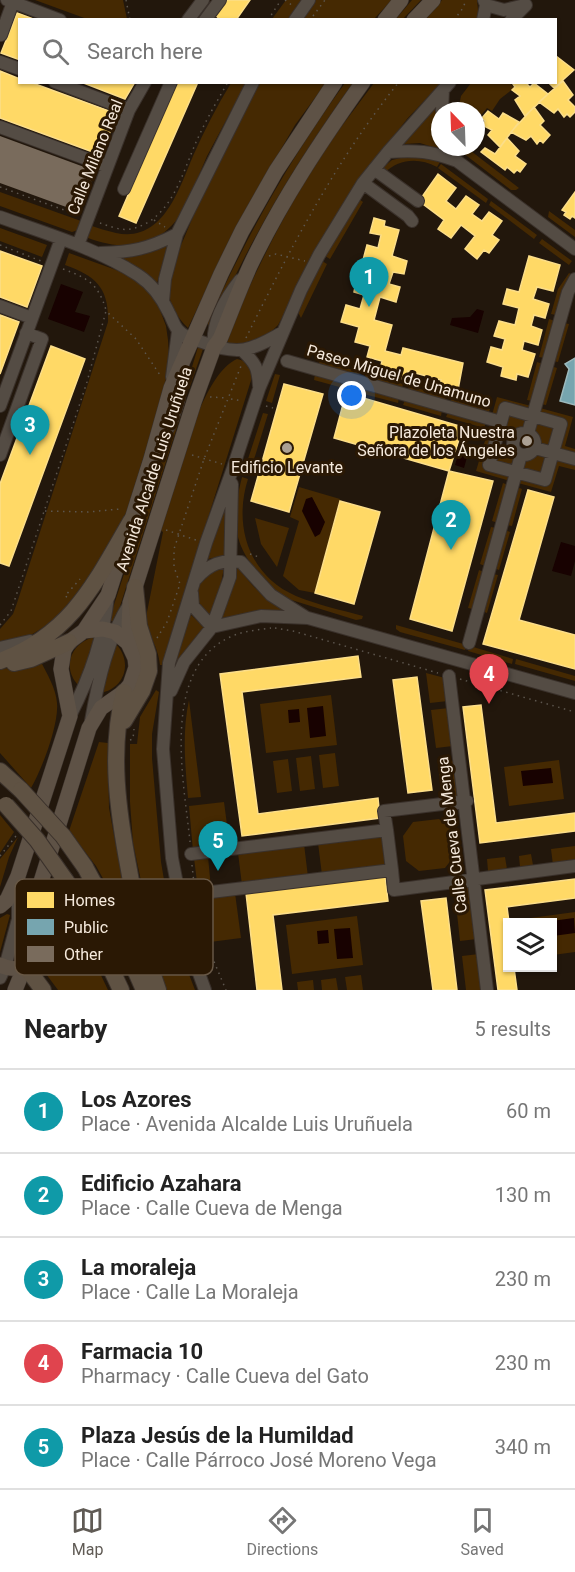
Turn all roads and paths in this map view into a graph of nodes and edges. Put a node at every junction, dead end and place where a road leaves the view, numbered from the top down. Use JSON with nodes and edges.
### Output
{"nodes":[{"id":1,"x":126,"y":0,"type":"edge"},
{"id":2,"x":203,"y":0,"type":"edge"},
{"id":3,"x":220,"y":0,"type":"edge"},
{"id":4,"x":281,"y":0,"type":"edge"},
{"id":5,"x":309,"y":0,"type":"edge"},
{"id":6,"x":401,"y":0,"type":"edge"},
{"id":7,"x":433,"y":0,"type":"edge"},
{"id":8,"x":466,"y":0,"type":"edge"},
{"id":9,"x":10,"y":1,"type":"edge"},
{"id":10,"x":485,"y":2,"type":"edge"},
{"id":11,"x":528,"y":3,"type":"edge"},
{"id":12,"x":55,"y":18,"type":"edge"},
{"id":13,"x":130,"y":18,"type":"edge"},
{"id":14,"x":190,"y":18,"type":"edge"},
{"id":15,"x":209,"y":18,"type":"edge"},
{"id":16,"x":269,"y":18,"type":"edge"},
{"id":17,"x":296,"y":18,"type":"edge"},
{"id":18,"x":387,"y":18,"type":"edge"},
{"id":19,"x":416,"y":18,"type":"edge"},
{"id":20,"x":456,"y":18,"type":"edge"},
{"id":21,"x":483,"y":18,"type":"edge"},
{"id":22,"x":513,"y":18,"type":"edge"},
{"id":23,"x":1,"y":35,"type":"edge"},
{"id":24,"x":0,"y":62,"type":"edge"},
{"id":25,"x":18,"y":68,"type":"edge"},
{"id":26,"x":61,"y":84,"type":"edge"},
{"id":27,"x":144,"y":84,"type":"edge"},
{"id":28,"x":170,"y":84,"type":"edge"},
{"id":29,"x":252,"y":84,"type":"edge"},
{"id":30,"x":334,"y":84,"type":"edge"},
{"id":31,"x":362,"y":84,"type":"edge"},
{"id":32,"x":398,"y":84,"type":"edge"},
{"id":33,"x":447,"y":86,"type":"edge"},
{"id":34,"x":444,"y":102,"type":"edge"},
{"id":35,"x":129,"y":110,"type":"junction"},
{"id":36,"x":0,"y":127,"type":"edge"},
{"id":37,"x":388,"y":152,"type":"junction"},
{"id":38,"x":456,"y":156,"type":"edge"},
{"id":39,"x":458,"y":161,"type":"junction"},
{"id":40,"x":106,"y":166,"type":"junction"},
{"id":41,"x":374,"y":169,"type":"junction"},
{"id":42,"x":363,"y":183,"type":"junction"},
{"id":43,"x":124,"y":189,"type":"dead end"},
{"id":44,"x":418,"y":201,"type":"dead end"},
{"id":45,"x":0,"y":217,"type":"edge"},
{"id":46,"x":411,"y":221,"type":"dead end"},
{"id":47,"x":177,"y":234,"type":"junction"},
{"id":48,"x":61,"y":239,"type":"junction"},
{"id":49,"x":78,"y":245,"type":"junction"},
{"id":50,"x":575,"y":249,"type":"edge"},
{"id":51,"x":99,"y":253,"type":"junction"},
{"id":52,"x":267,"y":257,"type":"dead end"},
{"id":53,"x":286,"y":257,"type":"junction"},
{"id":54,"x":306,"y":261,"type":"dead end"},
{"id":55,"x":575,"y":279,"type":"edge"},
{"id":56,"x":163,"y":301,"type":"junction"},
{"id":57,"x":0,"y":306,"type":"edge"},
{"id":58,"x":32,"y":318,"type":"junction"},
{"id":59,"x":178,"y":331,"type":"junction"},
{"id":60,"x":283,"y":332,"type":"junction"},
{"id":61,"x":26,"y":333,"type":"junction"},
{"id":62,"x":254,"y":338,"type":"dead end"},
{"id":63,"x":192,"y":339,"type":"junction"},
{"id":64,"x":214,"y":347,"type":"junction"},
{"id":65,"x":244,"y":349,"type":"junction"},
{"id":66,"x":184,"y":361,"type":"junction"},
{"id":67,"x":288,"y":362,"type":"dead end"},
{"id":68,"x":167,"y":384,"type":"junction"},
{"id":69,"x":259,"y":389,"type":"junction"},
{"id":70,"x":227,"y":398,"type":"dead end"},
{"id":71,"x":231,"y":399,"type":"dead end"},
{"id":72,"x":205,"y":400,"type":"dead end"},
{"id":73,"x":244,"y":401,"type":"dead end"},
{"id":74,"x":0,"y":406,"type":"edge"},
{"id":75,"x":265,"y":406,"type":"dead end"},
{"id":76,"x":273,"y":408,"type":"dead end"},
{"id":77,"x":533,"y":416,"type":"junction"},
{"id":78,"x":501,"y":422,"type":"junction"},
{"id":79,"x":528,"y":433,"type":"junction"},
{"id":80,"x":497,"y":437,"type":"junction"},
{"id":81,"x":513,"y":442,"type":"junction"},
{"id":82,"x":535,"y":448,"type":"junction"},
{"id":83,"x":188,"y":453,"type":"dead end"},
{"id":84,"x":553,"y":453,"type":"junction"},
{"id":85,"x":0,"y":455,"type":"edge"},
{"id":86,"x":521,"y":455,"type":"junction"},
{"id":87,"x":151,"y":459,"type":"junction"},
{"id":88,"x":204,"y":459,"type":"junction"},
{"id":89,"x":575,"y":459,"type":"edge"},
{"id":90,"x":234,"y":468,"type":"junction"},
{"id":91,"x":517,"y":472,"type":"junction"},
{"id":92,"x":253,"y":474,"type":"dead end"},
{"id":93,"x":45,"y":510,"type":"junction"},
{"id":94,"x":128,"y":515,"type":"junction"},
{"id":95,"x":163,"y":529,"type":"dead end"},
{"id":96,"x":179,"y":534,"type":"junction"},
{"id":97,"x":206,"y":543,"type":"junction"},
{"id":98,"x":230,"y":555,"type":"junction"},
{"id":99,"x":259,"y":557,"type":"dead end"},
{"id":100,"x":193,"y":585,"type":"junction"},
{"id":101,"x":135,"y":586,"type":"junction"},
{"id":102,"x":108,"y":595,"type":"junction"},
{"id":103,"x":130,"y":603,"type":"junction"},
{"id":104,"x":308,"y":618,"type":"junction"},
{"id":105,"x":0,"y":625,"type":"edge"},
{"id":106,"x":212,"y":627,"type":"junction"},
{"id":107,"x":109,"y":630,"type":"junction"},
{"id":108,"x":84,"y":631,"type":"junction"},
{"id":109,"x":49,"y":636,"type":"junction"},
{"id":110,"x":156,"y":640,"type":"dead end"},
{"id":111,"x":69,"y":642,"type":"junction"},
{"id":112,"x":469,"y":643,"type":"dead end"},
{"id":113,"x":0,"y":648,"type":"edge"},
{"id":114,"x":132,"y":649,"type":"junction"},
{"id":115,"x":0,"y":663,"type":"edge"},
{"id":116,"x":449,"y":676,"type":"junction"},
{"id":117,"x":124,"y":692,"type":"junction"},
{"id":118,"x":575,"y":693,"type":"edge"},
{"id":119,"x":168,"y":698,"type":"junction"},
{"id":120,"x":575,"y":712,"type":"edge"},
{"id":121,"x":70,"y":716,"type":"junction"},
{"id":122,"x":90,"y":728,"type":"junction"},
{"id":123,"x":118,"y":732,"type":"junction"},
{"id":124,"x":0,"y":771,"type":"edge"},
{"id":125,"x":466,"y":801,"type":"junction"},
{"id":126,"x":3,"y":802,"type":"edge"},
{"id":127,"x":387,"y":830,"type":"junction"},
{"id":128,"x":191,"y":854,"type":"junction"},
{"id":129,"x":575,"y":866,"type":"edge"},
{"id":130,"x":392,"y":870,"type":"junction"},
{"id":131,"x":18,"y":876,"type":"joint"},
{"id":132,"x":16,"y":879,"type":"edge"},
{"id":133,"x":42,"y":879,"type":"edge"},
{"id":134,"x":65,"y":879,"type":"edge"},
{"id":135,"x":92,"y":879,"type":"edge"},
{"id":136,"x":130,"y":879,"type":"edge"},
{"id":137,"x":176,"y":879,"type":"edge"},
{"id":138,"x":194,"y":879,"type":"edge"},
{"id":139,"x":474,"y":879,"type":"junction"},
{"id":140,"x":15,"y":881,"type":"edge"},
{"id":141,"x":213,"y":892,"type":"edge"},
{"id":142,"x":3,"y":903,"type":"edge"},
{"id":143,"x":15,"y":929,"type":"edge"},
{"id":144,"x":213,"y":959,"type":"edge"},
{"id":145,"x":2,"y":970,"type":"edge"},
{"id":146,"x":22,"y":975,"type":"edge"},
{"id":147,"x":31,"y":975,"type":"edge"},
{"id":148,"x":114,"y":975,"type":"edge"},
{"id":149,"x":137,"y":975,"type":"edge"},
{"id":150,"x":154,"y":975,"type":"edge"},
{"id":151,"x":200,"y":975,"type":"edge"},
{"id":152,"x":15,"y":990,"type":"edge"},
{"id":153,"x":43,"y":990,"type":"edge"},
{"id":154,"x":121,"y":990,"type":"edge"},
{"id":155,"x":144,"y":990,"type":"edge"},
{"id":156,"x":158,"y":990,"type":"edge"},
{"id":157,"x":205,"y":990,"type":"edge"},
{"id":158,"x":226,"y":990,"type":"edge"},
{"id":159,"x":488,"y":990,"type":"edge"}],
"edges":[{"from":1,"to":13,"type":"path"},
{"from":2,"to":14,"type":"street"},
{"from":3,"to":15,"type":"street"},
{"from":4,"to":16,"type":"path"},
{"from":5,"to":17,"type":"street"},
{"from":6,"to":18,"type":"main road"},
{"from":7,"to":19,"type":"main road"},
{"from":8,"to":20,"type":"path"},
{"from":9,"to":12,"type":"street"},
{"from":9,"to":23,"type":"street"},
{"from":10,"to":11,"type":"street"},
{"from":10,"to":21,"type":"street"},
{"from":11,"to":22,"type":"street"},
{"from":24,"to":25,"type":"street"},
{"from":26,"to":35,"type":"street"},
{"from":27,"to":35,"type":"street","name":"Calle Milano Real"},
{"from":28,"to":43,"type":"street"},
{"from":29,"to":47,"type":"street"},
{"from":30,"to":63,"type":"main road","name":"Avenida Alcalde Luis Uruñuela"},
{"from":31,"to":64,"type":"main road","name":"Avenida Alcalde Luis Uruñuela"},
{"from":32,"to":53,"type":"path"},
{"from":33,"to":34,"type":"street"},
{"from":33,"to":37,"type":"street"},
{"from":35,"to":40,"type":"street","name":"Calle Milano Real"},
{"from":36,"to":40,"type":"street"},
{"from":37,"to":39,"type":"street"},
{"from":37,"to":41,"type":"street"},
{"from":38,"to":39,"type":"street"},
{"from":39,"to":50,"type":"street"},
{"from":40,"to":49,"type":"street","name":"Calle Milano Real"},
{"from":41,"to":42,"type":"street"},
{"from":41,"to":44,"type":"street"},
{"from":42,"to":46,"type":"street"},
{"from":42,"to":60,"type":"street"},
{"from":45,"to":48,"type":"street"},
{"from":47,"to":51,"type":"street"},
{"from":47,"to":56,"type":"street"},
{"from":48,"to":49,"type":"street"},
{"from":48,"to":58,"type":"street"},
{"from":49,"to":51,"type":"street"},
{"from":51,"to":56,"type":"street"},
{"from":52,"to":53,"type":"path"},
{"from":53,"to":54,"type":"path"},
{"from":53,"to":65,"type":"path"},
{"from":55,"to":77,"type":"street"},
{"from":56,"to":59,"type":"street"},
{"from":57,"to":58,"type":"street"},
{"from":58,"to":61,"type":"street"},
{"from":59,"to":63,"type":"street"},
{"from":59,"to":68,"type":"street","name":"Avenida Alcalde Luis Uruñuela"},
{"from":60,"to":65,"type":"street"},
{"from":60,"to":69,"type":"street"},
{"from":61,"to":74,"type":"street"},
{"from":61,"to":85,"type":"street"},
{"from":62,"to":65,"type":"path"},
{"from":63,"to":64,"type":"street"},
{"from":63,"to":66,"type":"main road","name":"Avenida Alcalde Luis Uruñuela"},
{"from":64,"to":65,"type":"street"},
{"from":64,"to":101,"type":"main road","name":"Avenida Alcalde Luis Uruñuela"},
{"from":65,"to":69,"type":"street"},
{"from":65,"to":88,"type":"path"},
{"from":66,"to":68,"type":"main road","name":"Avenida Alcalde Luis Uruñuela"},
{"from":66,"to":87,"type":"street"},
{"from":67,"to":78,"type":"street","name":"Paseo Miguel de Unamuno"},
{"from":68,"to":87,"type":"main road","name":"Avenida Alcalde Luis Uruñuela"},
{"from":68,"to":93,"type":"path"},
{"from":69,"to":90,"type":"street"},
{"from":70,"to":72,"type":"path"},
{"from":71,"to":73,"type":"path"},
{"from":75,"to":76,"type":"path"},
{"from":77,"to":78,"type":"street"},
{"from":77,"to":79,"type":"street"},
{"from":77,"to":84,"type":"street"},
{"from":78,"to":80,"type":"street"},
{"from":79,"to":81,"type":"street"},
{"from":79,"to":82,"type":"street"},
{"from":80,"to":81,"type":"street"},
{"from":80,"to":91,"type":"street"},
{"from":81,"to":86,"type":"street"},
{"from":82,"to":84,"type":"street"},
{"from":82,"to":86,"type":"street"},
{"from":83,"to":88,"type":"path"},
{"from":84,"to":89,"type":"street"},
{"from":84,"to":91,"type":"street"},
{"from":86,"to":91,"type":"street"},
{"from":87,"to":94,"type":"main road","name":"Avenida Alcalde Luis Uruñuela"},
{"from":88,"to":90,"type":"path"},
{"from":88,"to":96,"type":"path"},
{"from":90,"to":92,"type":"path"},
{"from":90,"to":97,"type":"street"},
{"from":90,"to":98,"type":"street"},
{"from":91,"to":112,"type":"street"},
{"from":93,"to":94,"type":"path"},
{"from":93,"to":105,"type":"path"},
{"from":94,"to":102,"type":"main road","name":"Avenida Alcalde Luis Uruñuela"},
{"from":94,"to":109,"type":"highway"},
{"from":95,"to":96,"type":"path"},
{"from":96,"to":97,"type":"path"},
{"from":96,"to":110,"type":"path"},
{"from":97,"to":100,"type":"street"},
{"from":98,"to":99,"type":"path"},
{"from":98,"to":100,"type":"street"},
{"from":98,"to":104,"type":"street"},
{"from":98,"to":106,"type":"street"},
{"from":100,"to":106,"type":"street"},
{"from":100,"to":119,"type":"street"},
{"from":101,"to":103,"type":"main road","name":"Avenida Alcalde Luis Uruñuela"},
{"from":101,"to":123,"type":"highway"},
{"from":102,"to":107,"type":"street","name":"Avenida Alcalde Luis Uruñuela"},
{"from":102,"to":108,"type":"main road","name":"Avenida Alcalde Luis Uruñuela"},
{"from":103,"to":107,"type":"street","name":"Avenida Alcalde Luis Uruñuela"},
{"from":103,"to":114,"type":"main road","name":"Avenida Alcalde Luis Uruñuela"},
{"from":104,"to":106,"type":"street"},
{"from":104,"to":118,"type":"street"},
{"from":106,"to":119,"type":"street"},
{"from":107,"to":108,"type":"main road"},
{"from":107,"to":114,"type":"main road"},
{"from":107,"to":121,"type":"street","name":"Avenida Alcalde Luis Uruñuela"},
{"from":107,"to":122,"type":"street","name":"Avenida Alcalde Luis Uruñuela"},
{"from":108,"to":111,"type":"main road"},
{"from":109,"to":113,"type":"street"},
{"from":109,"to":115,"type":"highway"},
{"from":111,"to":115,"type":"highway"},
{"from":111,"to":121,"type":"main road","name":"Avenida Alcalde Luis Uruñuela"},
{"from":114,"to":117,"type":"main road","name":"Avenida Alcalde Luis Uruñuela"},
{"from":116,"to":120,"type":"path"},
{"from":116,"to":125,"type":"street","name":"Calle Cueva de Menga"},
{"from":116,"to":128,"type":"path"},
{"from":117,"to":122,"type":"main road","name":"Avenida Alcalde Luis Uruñuela"},
{"from":117,"to":123,"type":"highway"},
{"from":119,"to":137,"type":"street"},
{"from":121,"to":131,"type":"main road","name":"Avenida Alcalde Luis Uruñuela"},
{"from":122,"to":133,"type":"main road","name":"Avenida Alcalde Luis Uruñuela"},
{"from":123,"to":136,"type":"highway"},
{"from":124,"to":135,"type":"highway","bridge":true},
{"from":125,"to":127,"type":"street"},
{"from":125,"to":139,"type":"street","name":"Calle Cueva de Menga"},
{"from":126,"to":134,"type":"highway","bridge":true},
{"from":127,"to":128,"type":"street"},
{"from":127,"to":130,"type":"street"},
{"from":128,"to":138,"type":"path"},
{"from":129,"to":139,"type":"street"},
{"from":130,"to":139,"type":"street"},
{"from":130,"to":141,"type":"street"},
{"from":131,"to":132,"type":"main road","name":"Avenida Alcalde Luis Uruñuela"},
{"from":139,"to":159,"type":"street","name":"Calle Cueva de Menga"},
{"from":140,"to":142,"type":"main road","name":"Avenida Alcalde Luis Uruñuela"},
{"from":143,"to":145,"type":"street"},
{"from":144,"to":158,"type":"path"},
{"from":146,"to":152,"type":"main road"},
{"from":147,"to":153,"type":"highway"},
{"from":148,"to":154,"type":"highway","bridge":true},
{"from":149,"to":155,"type":"highway","bridge":true},
{"from":150,"to":156,"type":"highway"},
{"from":151,"to":157,"type":"street"}]}
